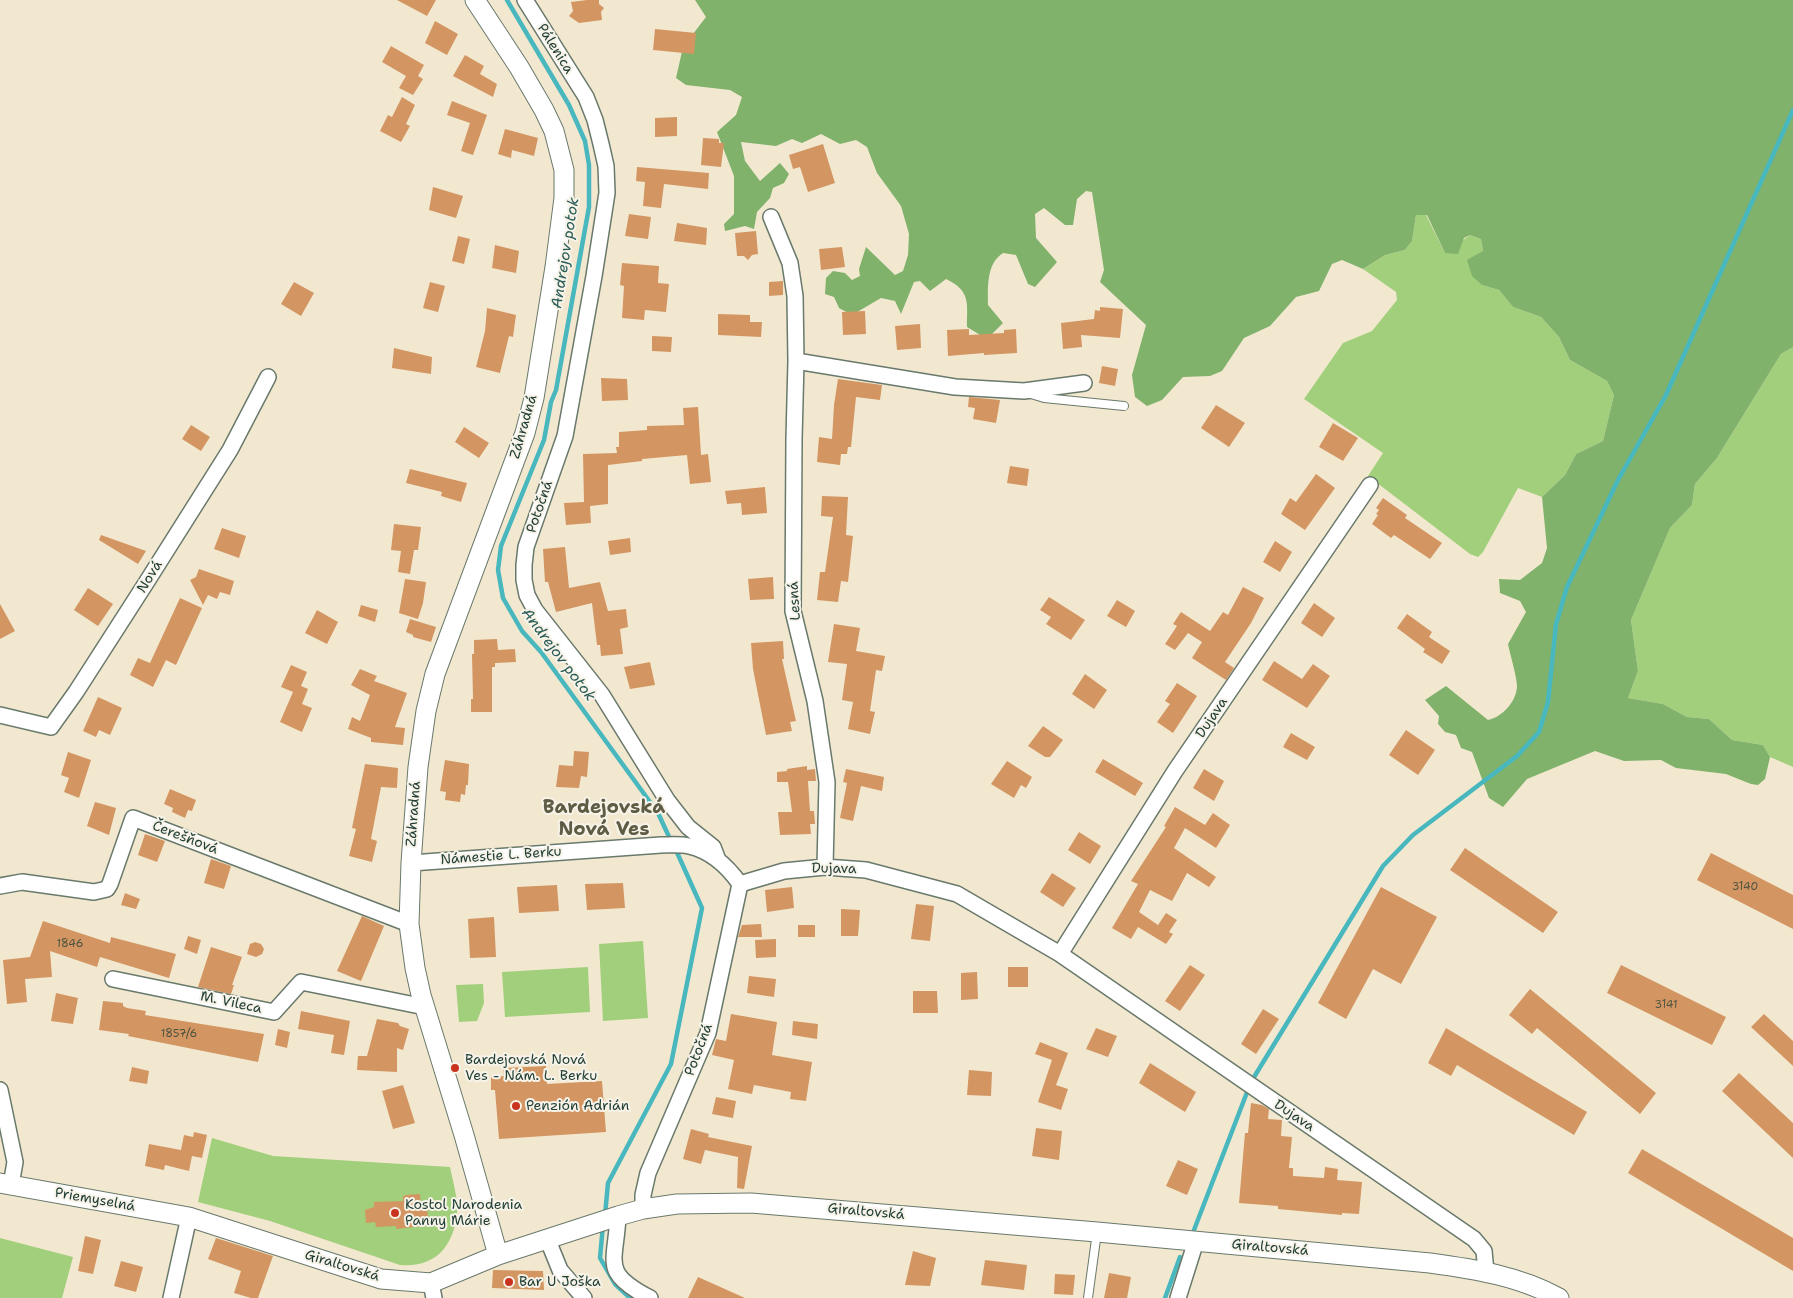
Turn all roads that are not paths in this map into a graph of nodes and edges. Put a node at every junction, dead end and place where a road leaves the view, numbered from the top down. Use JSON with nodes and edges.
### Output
{"nodes":[{"id":1,"x":475,"y":0,"type":"edge"},
{"id":2,"x":525,"y":0,"type":"edge"},
{"id":3,"x":586,"y":97,"type":"joint"},
{"id":4,"x":771,"y":217,"type":"dead end"},
{"id":5,"x":796,"y":361,"type":"junction"},
{"id":6,"x":268,"y":377,"type":"dead end"},
{"id":7,"x":1084,"y":383,"type":"dead end"},
{"id":8,"x":1024,"y":391,"type":"junction"},
{"id":9,"x":1124,"y":406,"type":"dead end"},
{"id":10,"x":1370,"y":485,"type":"dead end"},
{"id":11,"x":0,"y":715,"type":"edge"},
{"id":12,"x":718,"y":860,"type":"junction"},
{"id":13,"x":411,"y":863,"type":"junction"},
{"id":14,"x":825,"y":867,"type":"junction"},
{"id":15,"x":740,"y":884,"type":"junction"},
{"id":16,"x":0,"y":886,"type":"edge"},
{"id":17,"x":409,"y":924,"type":"junction"},
{"id":18,"x":1060,"y":954,"type":"junction"},
{"id":19,"x":113,"y":979,"type":"dead end"},
{"id":20,"x":425,"y":1008,"type":"junction"},
{"id":21,"x":0,"y":1090,"type":"edge"},
{"id":22,"x":5,"y":1184,"type":"edge"},
{"id":23,"x":644,"y":1209,"type":"junction"},
{"id":24,"x":618,"y":1216,"type":"junction"},
{"id":25,"x":189,"y":1217,"type":"junction"},
{"id":26,"x":1098,"y":1232,"type":"junction"},
{"id":27,"x":547,"y":1238,"type":"junction"},
{"id":28,"x":1196,"y":1241,"type":"junction"},
{"id":29,"x":498,"y":1255,"type":"junction"},
{"id":30,"x":1486,"y":1272,"type":"junction"},
{"id":31,"x":432,"y":1290,"type":"edge"},
{"id":32,"x":171,"y":1298,"type":"edge"},
{"id":33,"x":584,"y":1298,"type":"edge"},
{"id":34,"x":650,"y":1298,"type":"edge"},
{"id":35,"x":1088,"y":1298,"type":"edge"},
{"id":36,"x":1178,"y":1298,"type":"edge"},
{"id":37,"x":1559,"y":1298,"type":"edge"}],
"edges":[{"from":1,"to":13,"type":"street","name":"Záhradná"},
{"from":2,"to":3,"type":"street","name":"Pálenica"},
{"from":3,"to":12,"type":"street","name":"Potočná"},
{"from":4,"to":5,"type":"street","name":"Lesná"},
{"from":5,"to":8,"type":"street"},
{"from":5,"to":14,"type":"street","name":"Lesná"},
{"from":6,"to":11,"type":"street","name":"Nová"},
{"from":7,"to":8,"type":"street"},
{"from":8,"to":9,"type":"lane"},
{"from":10,"to":18,"type":"street","name":"Dujava"},
{"from":12,"to":13,"type":"street","name":"Námestie L. Berku"},
{"from":12,"to":15,"type":"street","name":"Námestie L. Berku"},
{"from":13,"to":17,"type":"street"},
{"from":14,"to":15,"type":"street","name":"Dujava"},
{"from":14,"to":18,"type":"street","name":"Dujava"},
{"from":15,"to":23,"type":"street","name":"Potočná"},
{"from":16,"to":17,"type":"street","name":"Čerešňová"},
{"from":17,"to":20,"type":"street"},
{"from":18,"to":30,"type":"street","name":"Dujava"},
{"from":19,"to":20,"type":"street","name":"M. Vileca"},
{"from":20,"to":29,"type":"street"},
{"from":21,"to":22,"type":"street"},
{"from":22,"to":25,"type":"street","name":"Priemyselná"},
{"from":23,"to":24,"type":"street","name":"Giraltovská"},
{"from":23,"to":26,"type":"street","name":"Giraltovská"},
{"from":24,"to":27,"type":"street","name":"Giraltovská"},
{"from":24,"to":34,"type":"street"},
{"from":25,"to":31,"type":"street","name":"Giraltovská"},
{"from":25,"to":32,"type":"street"},
{"from":26,"to":28,"type":"street","name":"Giraltovská"},
{"from":26,"to":35,"type":"lane"},
{"from":27,"to":29,"type":"street","name":"Giraltovská"},
{"from":27,"to":33,"type":"street"},
{"from":28,"to":30,"type":"street","name":"Giraltovská"},
{"from":28,"to":36,"type":"street"},
{"from":29,"to":31,"type":"street","name":"Giraltovská"},
{"from":30,"to":37,"type":"street","name":"Giraltovská"}]}
